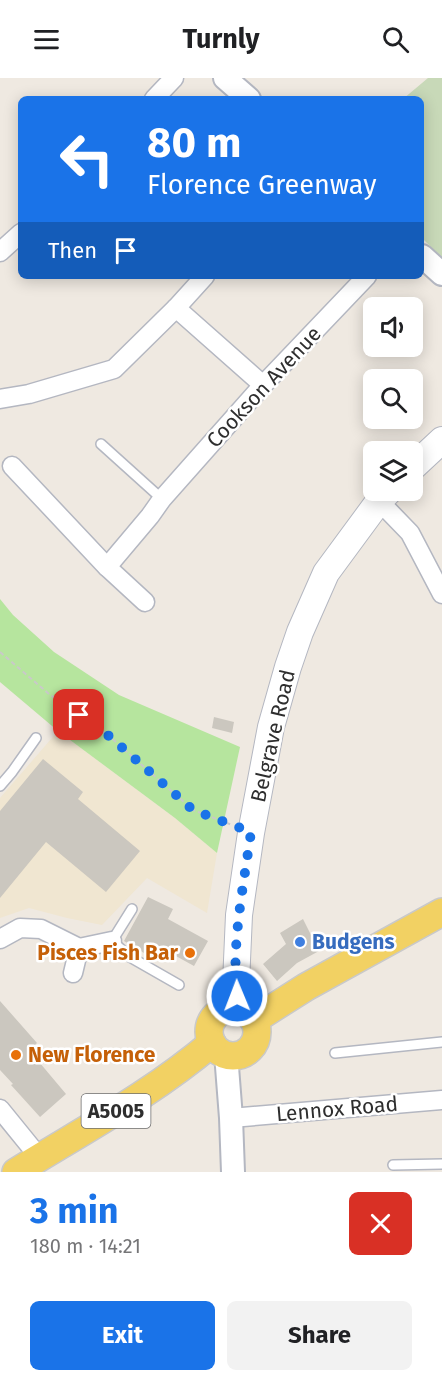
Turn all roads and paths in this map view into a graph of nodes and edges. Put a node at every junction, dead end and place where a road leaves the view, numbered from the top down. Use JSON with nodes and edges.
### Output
{"nodes":[{"id":1,"x":174,"y":78,"type":"edge"},
{"id":2,"x":225,"y":78,"type":"edge"},
{"id":3,"x":157,"y":96,"type":"edge"},
{"id":4,"x":246,"y":96,"type":"edge"},
{"id":5,"x":18,"y":236,"type":"edge"},
{"id":6,"x":0,"y":252,"type":"edge"},
{"id":7,"x":424,"y":258,"type":"edge"},
{"id":8,"x":442,"y":274,"type":"edge"},
{"id":9,"x":202,"y":279,"type":"edge"},
{"id":10,"x":364,"y":279,"type":"edge"},
{"id":11,"x":176,"y":308,"type":"junction"},
{"id":12,"x":263,"y":385,"type":"junction"},
{"id":13,"x":0,"y":399,"type":"edge"},
{"id":14,"x":442,"y":440,"type":"edge"},
{"id":15,"x":101,"y":444,"type":"dead end"},
{"id":16,"x":423,"y":458,"type":"edge"},
{"id":17,"x":12,"y":466,"type":"dead end"},
{"id":18,"x":162,"y":499,"type":"junction"},
{"id":19,"x":380,"y":501,"type":"edge"},
{"id":20,"x":388,"y":501,"type":"edge"},
{"id":21,"x":107,"y":567,"type":"junction"},
{"id":22,"x":442,"y":594,"type":"edge"},
{"id":23,"x":135,"y":600,"type":"dead end"},
{"id":24,"x":0,"y":652,"type":"edge"},
{"id":25,"x":36,"y":738,"type":"dead end"},
{"id":26,"x":0,"y":786,"type":"edge"},
{"id":27,"x":251,"y":832,"type":"junction"},
{"id":28,"x":132,"y":909,"type":"dead end"},
{"id":29,"x":442,"y":912,"type":"edge"},
{"id":30,"x":0,"y":939,"type":"edge"},
{"id":31,"x":112,"y":941,"type":"junction"},
{"id":32,"x":79,"y":948,"type":"junction"},
{"id":33,"x":73,"y":973,"type":"dead end"},
{"id":34,"x":179,"y":985,"type":"dead end"},
{"id":35,"x":246,"y":1014,"type":"junction"},
{"id":36,"x":442,"y":1042,"type":"edge"},
{"id":37,"x":219,"y":1049,"type":"junction"},
{"id":38,"x":335,"y":1053,"type":"dead end"},
{"id":39,"x":442,"y":1101,"type":"edge"},
{"id":40,"x":0,"y":1108,"type":"edge"},
{"id":41,"x":231,"y":1118,"type":"junction"},
{"id":42,"x":39,"y":1157,"type":"junction"},
{"id":43,"x":442,"y":1164,"type":"edge"},
{"id":44,"x":393,"y":1165,"type":"dead end"},
{"id":45,"x":16,"y":1172,"type":"edge"},
{"id":46,"x":233,"y":1172,"type":"edge"}],
"edges":[{"from":1,"to":3,"type":"street"},
{"from":2,"to":4,"type":"street"},
{"from":5,"to":6,"type":"street"},
{"from":7,"to":8,"type":"street"},
{"from":9,"to":11,"type":"street"},
{"from":10,"to":12,"type":"street","name":"Cookson Avenue"},
{"from":11,"to":12,"type":"street"},
{"from":11,"to":13,"type":"street"},
{"from":12,"to":18,"type":"street","name":"Cookson Avenue"},
{"from":14,"to":16,"type":"main road"},
{"from":15,"to":18,"type":"lane"},
{"from":17,"to":21,"type":"street"},
{"from":18,"to":21,"type":"street","name":"Cookson Avenue"},
{"from":19,"to":27,"type":"main road","name":"Belgrave Road"},
{"from":20,"to":22,"type":"street"},
{"from":21,"to":23,"type":"street"},
{"from":24,"to":27,"type":"path"},
{"from":25,"to":26,"type":"lane"},
{"from":27,"to":35,"type":"main road","name":"Belgrave Road"},
{"from":28,"to":31,"type":"lane"},
{"from":29,"to":35,"type":"main road"},
{"from":30,"to":32,"type":"street"},
{"from":31,"to":32,"type":"street"},
{"from":31,"to":34,"type":"lane"},
{"from":32,"to":33,"type":"street"},
{"from":35,"to":37,"type":"main road"},
{"from":35,"to":37,"type":"main road","number":"A5005"},
{"from":36,"to":38,"type":"lane"},
{"from":37,"to":41,"type":"street"},
{"from":37,"to":42,"type":"main road","number":"A5005"},
{"from":39,"to":41,"type":"street","name":"Lennox Road"},
{"from":40,"to":42,"type":"street"},
{"from":41,"to":46,"type":"street"},
{"from":42,"to":45,"type":"main road","number":"A5005"},
{"from":43,"to":44,"type":"lane"}]}
